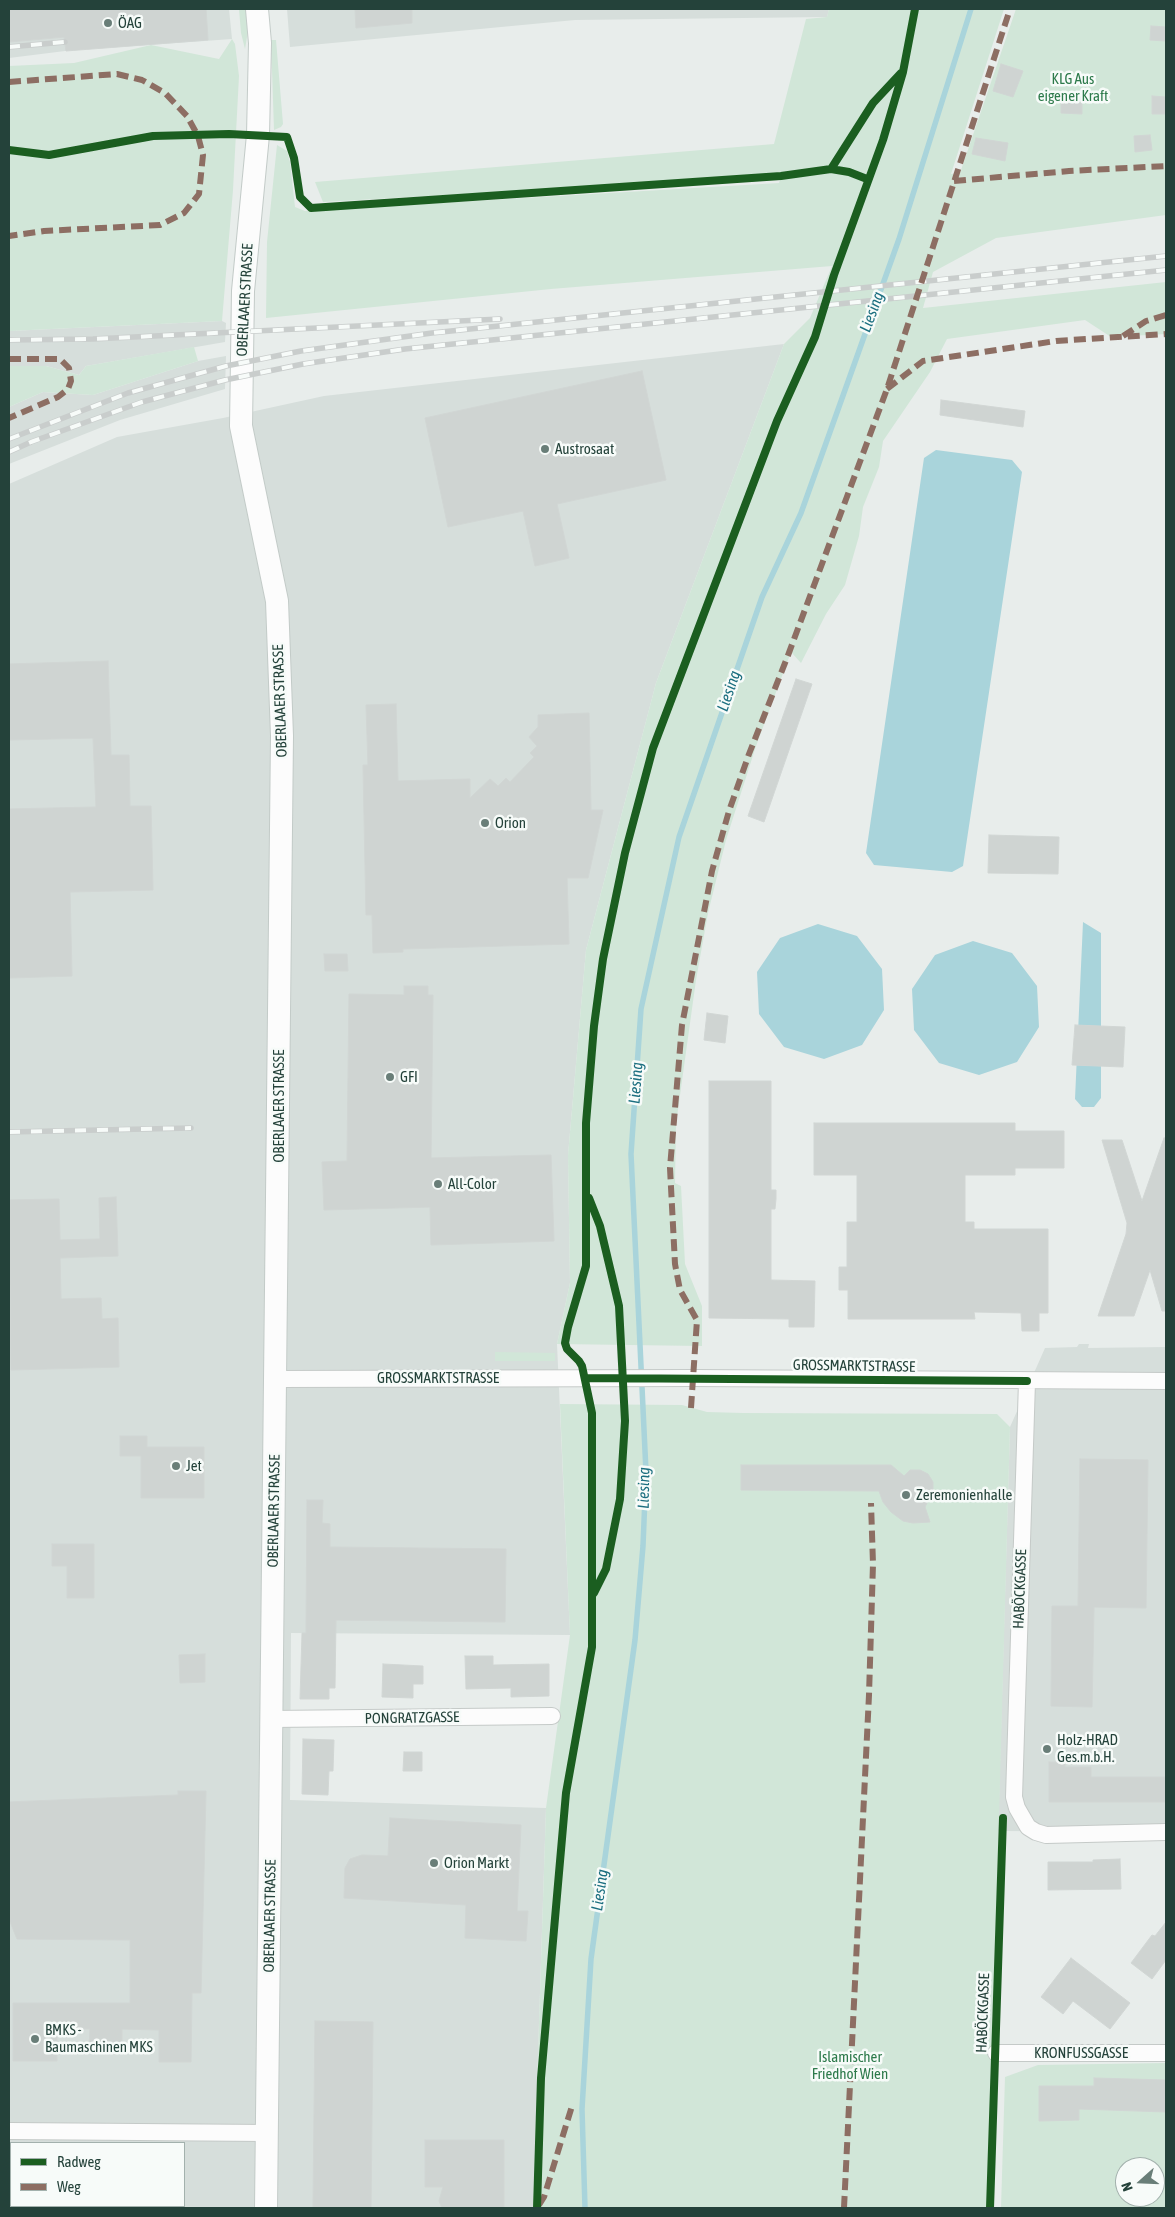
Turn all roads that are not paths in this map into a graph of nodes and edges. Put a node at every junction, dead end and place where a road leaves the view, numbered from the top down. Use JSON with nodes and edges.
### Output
{"nodes":[{"id":1,"x":257,"y":9,"type":"edge"},
{"id":2,"x":276,"y":1378,"type":"junction"},
{"id":3,"x":1027,"y":1381,"type":"junction"},
{"id":4,"x":1166,"y":1381,"type":"edge"},
{"id":5,"x":552,"y":1716,"type":"dead end"},
{"id":6,"x":272,"y":1719,"type":"junction"},
{"id":7,"x":1166,"y":1832,"type":"edge"},
{"id":8,"x":996,"y":2053,"type":"dead end"},
{"id":9,"x":1166,"y":2053,"type":"edge"},
{"id":10,"x":9,"y":2130,"type":"edge"},
{"id":11,"x":268,"y":2133,"type":"junction"},
{"id":12,"x":266,"y":2208,"type":"edge"}],
"edges":[{"from":1,"to":2,"type":"main road","name":"OBERLAAER STRASSE"},
{"from":2,"to":3,"type":"street","name":"GROSSMARKTSTRASSE"},
{"from":2,"to":6,"type":"main road","name":"OBERLAAER STRASSE"},
{"from":3,"to":4,"type":"street","name":"GROSSMARKTSTRASSE"},
{"from":3,"to":7,"type":"street","name":"HABÖCKGASSE"},
{"from":5,"to":6,"type":"street","name":"PONGRATZGASSE"},
{"from":6,"to":11,"type":"main road","name":"OBERLAAER STRASSE"},
{"from":8,"to":9,"type":"street","name":"KRONFUSSGASSE"},
{"from":10,"to":11,"type":"street"},
{"from":11,"to":12,"type":"main road","name":"OBERLAAER STRASSE"}]}
